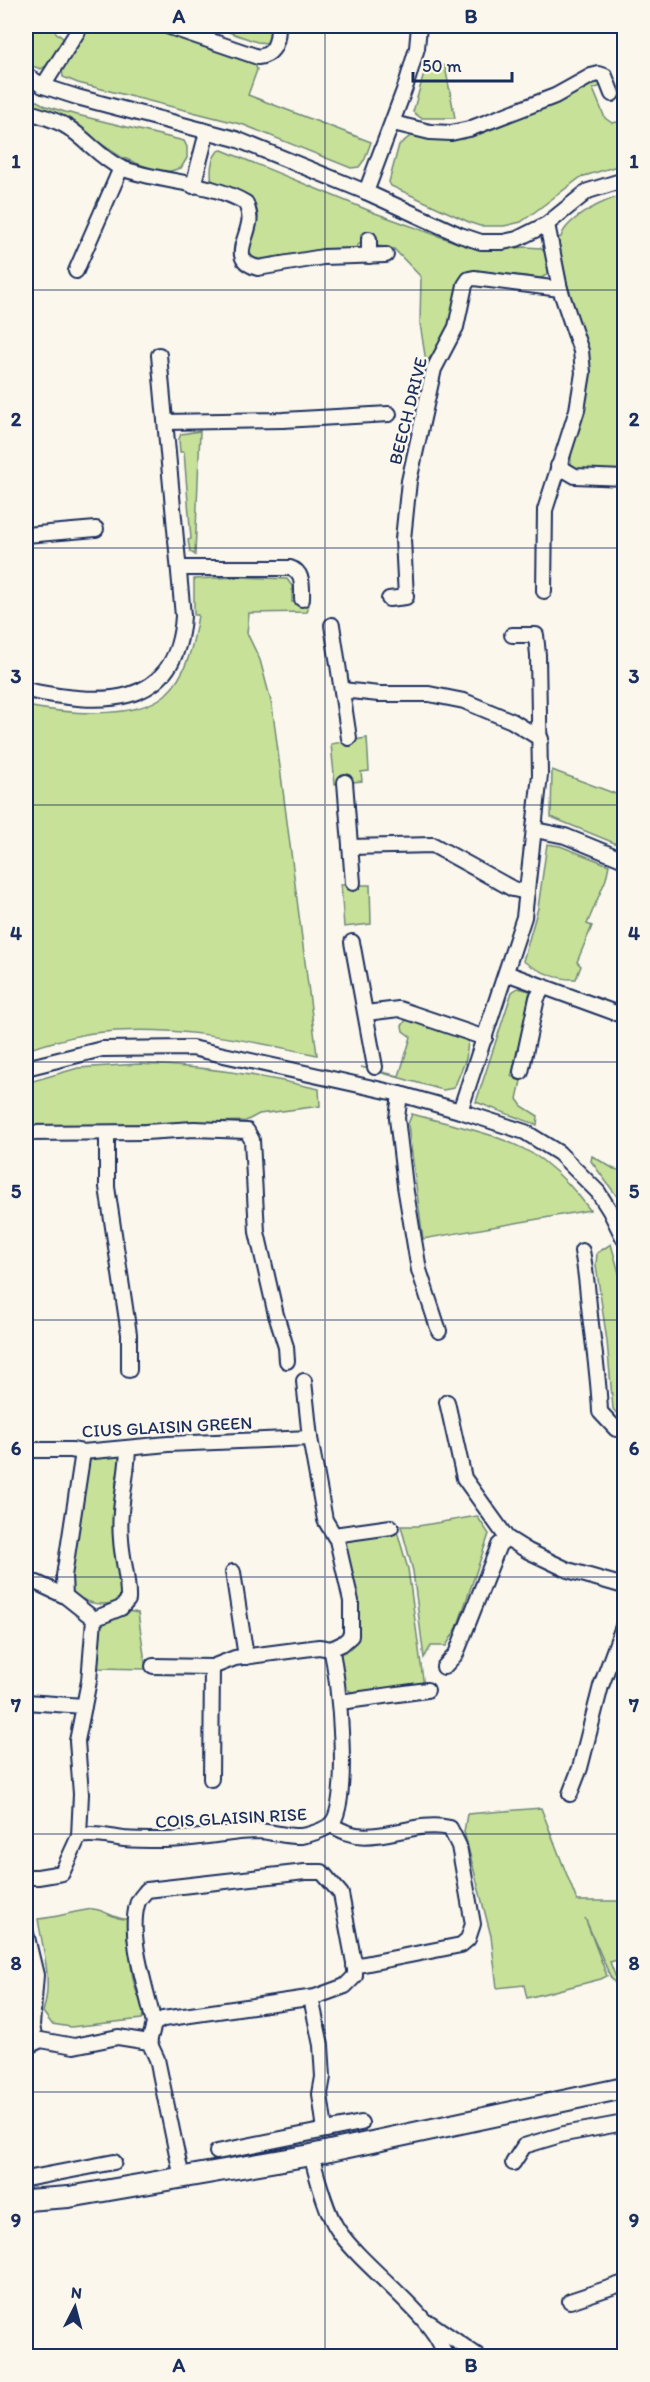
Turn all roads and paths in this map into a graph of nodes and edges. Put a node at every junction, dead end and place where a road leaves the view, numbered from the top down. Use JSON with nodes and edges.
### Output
{"nodes":[{"id":1,"x":81,"y":26,"type":"edge"},
{"id":2,"x":167,"y":26,"type":"edge"},
{"id":3,"x":278,"y":26,"type":"edge"},
{"id":4,"x":419,"y":26,"type":"edge"},
{"id":5,"x":26,"y":75,"type":"edge"},
{"id":6,"x":43,"y":86,"type":"junction"},
{"id":7,"x":612,"y":94,"type":"dead end"},
{"id":8,"x":26,"y":111,"type":"edge"},
{"id":9,"x":393,"y":123,"type":"junction"},
{"id":10,"x":207,"y":132,"type":"junction"},
{"id":11,"x":121,"y":168,"type":"junction"},
{"id":12,"x":624,"y":180,"type":"edge"},
{"id":13,"x":193,"y":186,"type":"junction"},
{"id":14,"x":366,"y":192,"type":"junction"},
{"id":15,"x":547,"y":224,"type":"junction"},
{"id":16,"x":369,"y":239,"type":"dead end"},
{"id":17,"x":386,"y":255,"type":"dead end"},
{"id":18,"x":369,"y":256,"type":"junction"},
{"id":19,"x":76,"y":271,"type":"dead end"},
{"id":20,"x":561,"y":289,"type":"junction"},
{"id":21,"x":159,"y":355,"type":"dead end"},
{"id":22,"x":389,"y":414,"type":"dead end"},
{"id":23,"x":166,"y":422,"type":"junction"},
{"id":24,"x":558,"y":466,"type":"junction"},
{"id":25,"x":624,"y":478,"type":"edge"},
{"id":26,"x":96,"y":529,"type":"dead end"},
{"id":27,"x":26,"y":535,"type":"edge"},
{"id":28,"x":179,"y":568,"type":"junction"},
{"id":29,"x":544,"y":591,"type":"dead end"},
{"id":30,"x":302,"y":599,"type":"dead end"},
{"id":31,"x":389,"y":599,"type":"dead end"},
{"id":32,"x":332,"y":625,"type":"dead end"},
{"id":33,"x":512,"y":635,"type":"dead end"},
{"id":34,"x":26,"y":690,"type":"edge"},
{"id":35,"x":342,"y":690,"type":"junction"},
{"id":36,"x":349,"y":738,"type":"dead end"},
{"id":37,"x":541,"y":739,"type":"junction"},
{"id":38,"x":345,"y":782,"type":"dead end"},
{"id":39,"x":535,"y":830,"type":"junction"},
{"id":40,"x":350,"y":847,"type":"junction"},
{"id":41,"x":624,"y":860,"type":"edge"},
{"id":42,"x":353,"y":883,"type":"dead end"},
{"id":43,"x":527,"y":892,"type":"junction"},
{"id":44,"x":352,"y":942,"type":"dead end"},
{"id":45,"x":506,"y":974,"type":"junction"},
{"id":46,"x":543,"y":988,"type":"junction"},
{"id":47,"x":366,"y":1013,"type":"junction"},
{"id":48,"x":624,"y":1016,"type":"edge"},
{"id":49,"x":485,"y":1038,"type":"junction"},
{"id":50,"x":375,"y":1067,"type":"dead end"},
{"id":51,"x":26,"y":1068,"type":"edge"},
{"id":52,"x":521,"y":1072,"type":"dead end"},
{"id":53,"x":400,"y":1094,"type":"junction"},
{"id":54,"x":460,"y":1111,"type":"junction"},
{"id":55,"x":26,"y":1133,"type":"edge"},
{"id":56,"x":107,"y":1133,"type":"junction"},
{"id":57,"x":624,"y":1239,"type":"edge"},
{"id":58,"x":582,"y":1251,"type":"dead end"},
{"id":59,"x":439,"y":1331,"type":"dead end"},
{"id":60,"x":287,"y":1361,"type":"dead end"},
{"id":61,"x":129,"y":1370,"type":"dead end"},
{"id":62,"x":304,"y":1381,"type":"dead end"},
{"id":63,"x":447,"y":1402,"type":"dead end"},
{"id":64,"x":624,"y":1429,"type":"edge"},
{"id":65,"x":310,"y":1438,"type":"junction"},
{"id":66,"x":128,"y":1449,"type":"junction"},
{"id":67,"x":26,"y":1450,"type":"edge"},
{"id":68,"x":83,"y":1452,"type":"junction"},
{"id":69,"x":391,"y":1527,"type":"dead end"},
{"id":70,"x":334,"y":1535,"type":"junction"},
{"id":71,"x":507,"y":1538,"type":"junction"},
{"id":72,"x":233,"y":1572,"type":"dead end"},
{"id":73,"x":26,"y":1582,"type":"edge"},
{"id":74,"x":624,"y":1586,"type":"edge"},
{"id":75,"x":65,"y":1596,"type":"junction"},
{"id":76,"x":94,"y":1619,"type":"junction"},
{"id":77,"x":624,"y":1624,"type":"edge"},
{"id":78,"x":331,"y":1649,"type":"junction"},
{"id":79,"x":246,"y":1657,"type":"junction"},
{"id":80,"x":153,"y":1666,"type":"dead end"},
{"id":81,"x":212,"y":1667,"type":"junction"},
{"id":82,"x":444,"y":1667,"type":"dead end"},
{"id":83,"x":427,"y":1690,"type":"dead end"},
{"id":84,"x":26,"y":1702,"type":"edge"},
{"id":85,"x":340,"y":1702,"type":"junction"},
{"id":86,"x":84,"y":1706,"type":"junction"},
{"id":87,"x":211,"y":1779,"type":"dead end"},
{"id":88,"x":570,"y":1794,"type":"dead end"},
{"id":89,"x":331,"y":1824,"type":"junction"},
{"id":90,"x":79,"y":1836,"type":"junction"},
{"id":91,"x":26,"y":1877,"type":"edge"},
{"id":92,"x":26,"y":1891,"type":"edge"},
{"id":93,"x":26,"y":1933,"type":"edge"},
{"id":94,"x":354,"y":1965,"type":"junction"},
{"id":95,"x":311,"y":1998,"type":"junction"},
{"id":96,"x":154,"y":2024,"type":"junction"},
{"id":97,"x":148,"y":2042,"type":"junction"},
{"id":98,"x":30,"y":2044,"type":"edge"},
{"id":99,"x":624,"y":2088,"type":"edge"},
{"id":100,"x":361,"y":2123,"type":"dead end"},
{"id":101,"x":624,"y":2123,"type":"edge"},
{"id":102,"x":325,"y":2130,"type":"junction"},
{"id":103,"x":217,"y":2152,"type":"dead end"},
{"id":104,"x":311,"y":2155,"type":"junction"},
{"id":105,"x":114,"y":2162,"type":"dead end"},
{"id":106,"x":513,"y":2163,"type":"dead end"},
{"id":107,"x":182,"y":2178,"type":"junction"},
{"id":108,"x":26,"y":2179,"type":"edge"},
{"id":109,"x":26,"y":2200,"type":"edge"},
{"id":110,"x":624,"y":2283,"type":"edge"},
{"id":111,"x":570,"y":2301,"type":"dead end"},
{"id":112,"x":418,"y":2315,"type":"junction"},
{"id":113,"x":445,"y":2356,"type":"edge"},
{"id":114,"x":478,"y":2356,"type":"edge"}],
"edges":[{"from":1,"to":6,"type":"street"},
{"from":2,"to":3,"type":"street"},
{"from":4,"to":9,"type":"street"},
{"from":5,"to":6,"type":"street"},
{"from":6,"to":10,"type":"street"},
{"from":7,"to":9,"type":"street"},
{"from":8,"to":11,"type":"street"},
{"from":9,"to":14,"type":"street"},
{"from":10,"to":13,"type":"street"},
{"from":10,"to":14,"type":"street"},
{"from":11,"to":13,"type":"street"},
{"from":11,"to":19,"type":"street"},
{"from":12,"to":15,"type":"street"},
{"from":13,"to":18,"type":"street"},
{"from":14,"to":15,"type":"street"},
{"from":15,"to":20,"type":"street"},
{"from":16,"to":18,"type":"street"},
{"from":17,"to":18,"type":"street"},
{"from":20,"to":24,"type":"street"},
{"from":20,"to":31,"type":"street","name":"BEECH DRIVE"},
{"from":21,"to":23,"type":"street"},
{"from":22,"to":23,"type":"street"},
{"from":23,"to":28,"type":"street"},
{"from":24,"to":25,"type":"street"},
{"from":24,"to":29,"type":"street"},
{"from":26,"to":27,"type":"street"},
{"from":28,"to":30,"type":"street"},
{"from":28,"to":34,"type":"street"},
{"from":32,"to":35,"type":"street"},
{"from":33,"to":37,"type":"street"},
{"from":35,"to":36,"type":"street"},
{"from":35,"to":37,"type":"street"},
{"from":37,"to":39,"type":"street"},
{"from":38,"to":40,"type":"street"},
{"from":39,"to":41,"type":"street"},
{"from":39,"to":43,"type":"street"},
{"from":40,"to":42,"type":"street"},
{"from":40,"to":43,"type":"street"},
{"from":43,"to":45,"type":"street"},
{"from":44,"to":47,"type":"street"},
{"from":45,"to":46,"type":"street"},
{"from":45,"to":49,"type":"street"},
{"from":46,"to":48,"type":"street"},
{"from":46,"to":52,"type":"street"},
{"from":47,"to":49,"type":"street"},
{"from":47,"to":50,"type":"street"},
{"from":49,"to":54,"type":"street"},
{"from":51,"to":53,"type":"street"},
{"from":53,"to":54,"type":"street"},
{"from":53,"to":59,"type":"street"},
{"from":54,"to":57,"type":"street"},
{"from":55,"to":56,"type":"street"},
{"from":56,"to":60,"type":"street"},
{"from":56,"to":61,"type":"street"},
{"from":58,"to":64,"type":"street"},
{"from":62,"to":65,"type":"street"},
{"from":63,"to":71,"type":"street"},
{"from":65,"to":66,"type":"street","name":"CIUS GLAISIN GREEN"},
{"from":65,"to":70,"type":"street"},
{"from":66,"to":68,"type":"street","name":"CIUS GLAISIN GREEN"},
{"from":66,"to":76,"type":"street"},
{"from":67,"to":68,"type":"street","name":"CIUS GLAISIN GREEN"},
{"from":68,"to":75,"type":"street"},
{"from":69,"to":70,"type":"street"},
{"from":70,"to":78,"type":"street"},
{"from":71,"to":74,"type":"street"},
{"from":71,"to":82,"type":"street"},
{"from":72,"to":79,"type":"street"},
{"from":73,"to":75,"type":"street"},
{"from":75,"to":76,"type":"street"},
{"from":76,"to":86,"type":"street"},
{"from":77,"to":88,"type":"street"},
{"from":78,"to":79,"type":"street"},
{"from":78,"to":85,"type":"street","name":"COIS GLAISIN RISE"},
{"from":79,"to":81,"type":"street"},
{"from":80,"to":81,"type":"street"},
{"from":81,"to":87,"type":"street"},
{"from":83,"to":85,"type":"street"},
{"from":84,"to":86,"type":"street"},
{"from":85,"to":89,"type":"street","name":"COIS GLAISIN RISE"},
{"from":86,"to":90,"type":"street"},
{"from":89,"to":90,"type":"street","name":"COIS GLAISIN RISE"},
{"from":89,"to":94,"type":"street"},
{"from":90,"to":91,"type":"street"},
{"from":91,"to":92,"type":"street"},
{"from":93,"to":98,"type":"street"},
{"from":94,"to":95,"type":"street"},
{"from":94,"to":96,"type":"street"},
{"from":95,"to":96,"type":"street"},
{"from":95,"to":102,"type":"street"},
{"from":96,"to":97,"type":"street"},
{"from":97,"to":98,"type":"street"},
{"from":97,"to":107,"type":"street"},
{"from":99,"to":104,"type":"street"},
{"from":100,"to":102,"type":"street"},
{"from":101,"to":106,"type":"street"},
{"from":102,"to":103,"type":"street"},
{"from":104,"to":107,"type":"street"},
{"from":104,"to":112,"type":"street"},
{"from":105,"to":108,"type":"street"},
{"from":107,"to":109,"type":"street"},
{"from":110,"to":111,"type":"street"},
{"from":112,"to":113,"type":"street"},
{"from":112,"to":114,"type":"street"}]}
